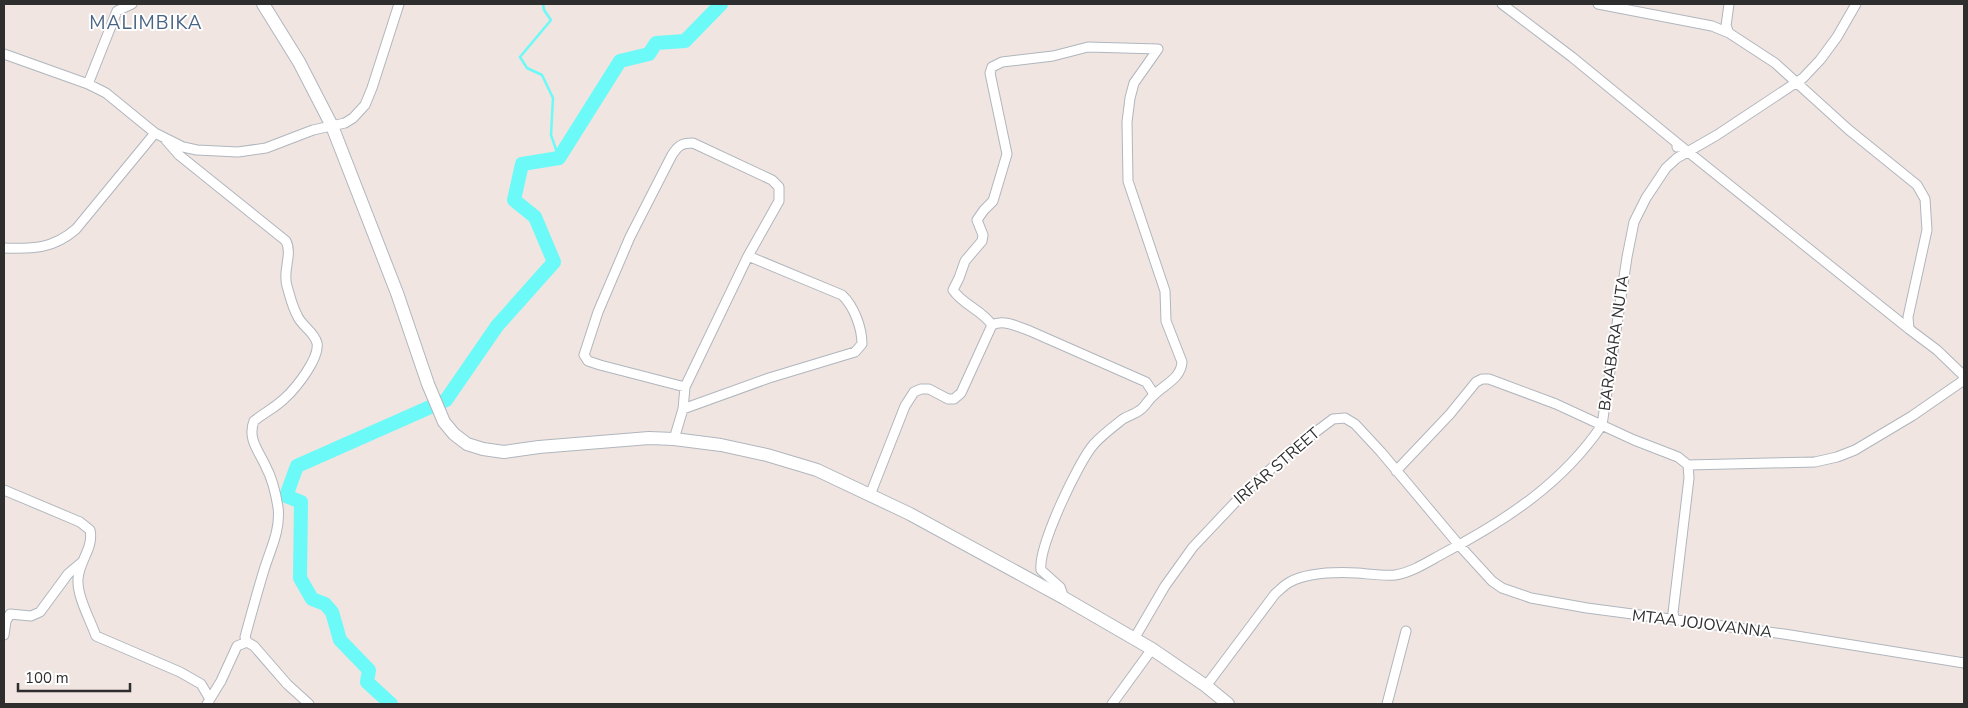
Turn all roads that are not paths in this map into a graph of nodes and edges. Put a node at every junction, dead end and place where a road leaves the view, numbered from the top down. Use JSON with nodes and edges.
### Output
{"nodes":[{"id":1,"x":132,"y":4,"type":"edge"},
{"id":2,"x":263,"y":4,"type":"edge"},
{"id":3,"x":399,"y":4,"type":"edge"},
{"id":4,"x":1502,"y":4,"type":"edge"},
{"id":5,"x":1598,"y":4,"type":"edge"},
{"id":6,"x":1729,"y":4,"type":"edge"},
{"id":7,"x":1856,"y":4,"type":"edge"},
{"id":8,"x":1729,"y":33,"type":"junction"},
{"id":9,"x":4,"y":54,"type":"edge"},
{"id":10,"x":1798,"y":82,"type":"junction"},
{"id":11,"x":88,"y":84,"type":"junction"},
{"id":12,"x":332,"y":126,"type":"junction"},
{"id":13,"x":154,"y":133,"type":"junction"},
{"id":14,"x":165,"y":139,"type":"junction"},
{"id":15,"x":1677,"y":143,"type":"junction"},
{"id":16,"x":1688,"y":152,"type":"junction"},
{"id":17,"x":1677,"y":158,"type":"junction"},
{"id":18,"x":4,"y":248,"type":"edge"},
{"id":19,"x":748,"y":256,"type":"junction"},
{"id":20,"x":992,"y":325,"type":"junction"},
{"id":21,"x":1909,"y":329,"type":"junction"},
{"id":22,"x":1964,"y":376,"type":"edge"},
{"id":23,"x":1964,"y":380,"type":"edge"},
{"id":24,"x":685,"y":387,"type":"junction"},
{"id":25,"x":1154,"y":394,"type":"junction"},
{"id":26,"x":683,"y":409,"type":"junction"},
{"id":27,"x":1602,"y":425,"type":"junction"},
{"id":28,"x":674,"y":439,"type":"junction"},
{"id":29,"x":1688,"y":465,"type":"junction"},
{"id":30,"x":1396,"y":471,"type":"junction"},
{"id":31,"x":4,"y":490,"type":"edge"},
{"id":32,"x":870,"y":495,"type":"junction"},
{"id":33,"x":1459,"y":545,"type":"junction"},
{"id":34,"x":81,"y":563,"type":"junction"},
{"id":35,"x":1064,"y":598,"type":"junction"},
{"id":36,"x":4,"y":610,"type":"edge"},
{"id":37,"x":13,"y":613,"type":"junction"},
{"id":38,"x":1675,"y":620,"type":"junction"},
{"id":39,"x":1406,"y":631,"type":"dead end"},
{"id":40,"x":4,"y":635,"type":"edge"},
{"id":41,"x":1134,"y":639,"type":"junction"},
{"id":42,"x":247,"y":642,"type":"junction"},
{"id":43,"x":1152,"y":649,"type":"junction"},
{"id":44,"x":1964,"y":663,"type":"edge"},
{"id":45,"x":1206,"y":686,"type":"junction"},
{"id":46,"x":208,"y":702,"type":"edge"},
{"id":47,"x":309,"y":704,"type":"edge"},
{"id":48,"x":1112,"y":704,"type":"edge"},
{"id":49,"x":1228,"y":704,"type":"edge"},
{"id":50,"x":1387,"y":704,"type":"edge"}],
"edges":[{"from":1,"to":11,"type":"street"},
{"from":2,"to":12,"type":"main road"},
{"from":3,"to":12,"type":"street"},
{"from":4,"to":15,"type":"street"},
{"from":5,"to":8,"type":"street"},
{"from":6,"to":8,"type":"street"},
{"from":7,"to":10,"type":"street","name":"BARABARA NUTA"},
{"from":8,"to":10,"type":"street"},
{"from":9,"to":11,"type":"street"},
{"from":10,"to":16,"type":"street","name":"BARABARA NUTA"},
{"from":10,"to":21,"type":"street"},
{"from":11,"to":13,"type":"street"},
{"from":12,"to":14,"type":"street"},
{"from":12,"to":28,"type":"main road"},
{"from":13,"to":14,"type":"street"},
{"from":13,"to":18,"type":"street"},
{"from":14,"to":42,"type":"street"},
{"from":15,"to":16,"type":"street"},
{"from":15,"to":17,"type":"street"},
{"from":16,"to":17,"type":"street","name":"BARABARA NUTA"},
{"from":16,"to":21,"type":"street"},
{"from":17,"to":27,"type":"street","name":"BARABARA NUTA"},
{"from":19,"to":24,"type":"street"},
{"from":19,"to":24,"type":"street"},
{"from":19,"to":26,"type":"street"},
{"from":20,"to":25,"type":"street"},
{"from":20,"to":25,"type":"street"},
{"from":20,"to":32,"type":"street"},
{"from":21,"to":22,"type":"street"},
{"from":23,"to":29,"type":"street"},
{"from":24,"to":26,"type":"street"},
{"from":25,"to":35,"type":"street"},
{"from":26,"to":28,"type":"street"},
{"from":27,"to":29,"type":"street"},
{"from":27,"to":30,"type":"street"},
{"from":27,"to":33,"type":"street","name":"BARABARA NUTA"},
{"from":28,"to":32,"type":"main road"},
{"from":29,"to":38,"type":"street"},
{"from":30,"to":33,"type":"street","name":"IRFAR STREET"},
{"from":30,"to":41,"type":"street","name":"IRFAR STREET"},
{"from":31,"to":34,"type":"street"},
{"from":32,"to":35,"type":"main road"},
{"from":33,"to":38,"type":"street","name":"MTAA JOJOVANNA"},
{"from":33,"to":45,"type":"street","name":"BARABARA NUTA"},
{"from":34,"to":37,"type":"street"},
{"from":34,"to":46,"type":"street"},
{"from":35,"to":41,"type":"main road"},
{"from":36,"to":37,"type":"street"},
{"from":37,"to":40,"type":"street"},
{"from":38,"to":44,"type":"street","name":"MTAA JOJOVANNA"},
{"from":39,"to":50,"type":"street"},
{"from":41,"to":43,"type":"main road"},
{"from":42,"to":46,"type":"street"},
{"from":42,"to":47,"type":"street"},
{"from":43,"to":45,"type":"main road"},
{"from":43,"to":48,"type":"street"},
{"from":45,"to":49,"type":"main road"}]}
